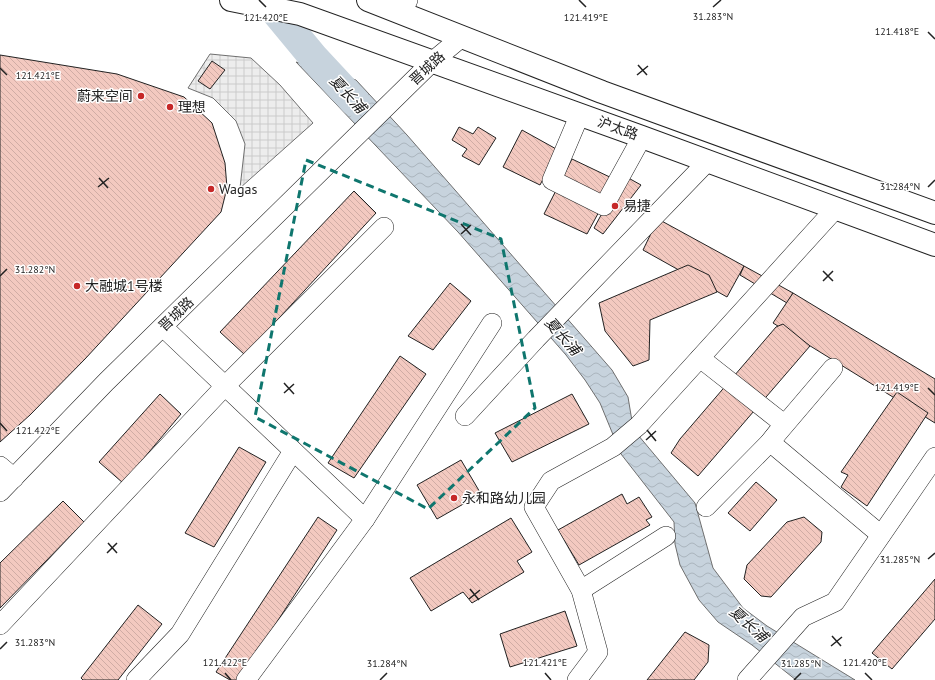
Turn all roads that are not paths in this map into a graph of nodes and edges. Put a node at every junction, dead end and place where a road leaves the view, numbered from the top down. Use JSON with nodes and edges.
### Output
{"nodes":[{"id":1,"x":231,"y":0,"type":"edge"},
{"id":2,"x":368,"y":0,"type":"edge"},
{"id":3,"x":405,"y":7,"type":"edge"},
{"id":4,"x":462,"y":37,"type":"junction"},
{"id":5,"x":433,"y":61,"type":"junction"},
{"id":6,"x":580,"y":114,"type":"junction"},
{"id":7,"x":642,"y":137,"type":"junction"},
{"id":8,"x":708,"y":161,"type":"junction"},
{"id":9,"x":836,"y":208,"type":"junction"},
{"id":10,"x":935,"y":213,"type":"edge"},
{"id":11,"x":384,"y":227,"type":"dead end"},
{"id":12,"x":935,"y":245,"type":"edge"},
{"id":13,"x":492,"y":323,"type":"dead end"},
{"id":14,"x":163,"y":326,"type":"junction"},
{"id":15,"x":700,"y":358,"type":"junction"},
{"id":16,"x":833,"y":368,"type":"dead end"},
{"id":17,"x":225,"y":386,"type":"junction"},
{"id":18,"x":465,"y":416,"type":"dead end"},
{"id":19,"x":784,"y":424,"type":"junction"},
{"id":20,"x":770,"y":442,"type":"junction"},
{"id":21,"x":293,"y":451,"type":"junction"},
{"id":22,"x":935,"y":457,"type":"edge"},
{"id":23,"x":7,"y":472,"type":"edge"},
{"id":24,"x":0,"y":492,"type":"edge"},
{"id":25,"x":706,"y":506,"type":"dead end"},
{"id":26,"x":365,"y":519,"type":"junction"},
{"id":27,"x":881,"y":535,"type":"junction"},
{"id":28,"x":666,"y":536,"type":"dead end"},
{"id":29,"x":581,"y":590,"type":"junction"},
{"id":30,"x":0,"y":625,"type":"edge"},
{"id":31,"x":136,"y":680,"type":"edge"},
{"id":32,"x":246,"y":680,"type":"edge"},
{"id":33,"x":577,"y":680,"type":"edge"},
{"id":34,"x":747,"y":680,"type":"edge"}],
"edges":[{"from":1,"to":5,"type":"main road","name":"沪太路"},
{"from":2,"to":3,"type":"main road","name":"沪太路"},
{"from":3,"to":4,"type":"main road","name":"沪太路"},
{"from":4,"to":5,"type":"street","name":"晋城路"},
{"from":4,"to":10,"type":"main road","name":"沪太路"},
{"from":5,"to":6,"type":"main road","name":"沪太路"},
{"from":5,"to":14,"type":"street","name":"晋城路"},
{"from":6,"to":7,"type":"main road","name":"沪太路"},
{"from":6,"to":7,"type":"street"},
{"from":7,"to":8,"type":"main road","name":"沪太路"},
{"from":8,"to":9,"type":"main road","name":"沪太路"},
{"from":8,"to":18,"type":"street"},
{"from":9,"to":12,"type":"main road","name":"沪太路"},
{"from":9,"to":15,"type":"street"},
{"from":11,"to":17,"type":"street"},
{"from":13,"to":26,"type":"street"},
{"from":14,"to":17,"type":"street"},
{"from":14,"to":23,"type":"street","name":"晋城路"},
{"from":15,"to":19,"type":"street"},
{"from":15,"to":29,"type":"street"},
{"from":16,"to":19,"type":"street"},
{"from":17,"to":21,"type":"street"},
{"from":17,"to":30,"type":"street"},
{"from":19,"to":20,"type":"street"},
{"from":20,"to":25,"type":"street"},
{"from":20,"to":27,"type":"street"},
{"from":21,"to":26,"type":"street"},
{"from":21,"to":31,"type":"street"},
{"from":22,"to":27,"type":"street"},
{"from":23,"to":24,"type":"street","name":"晋城路"},
{"from":26,"to":32,"type":"street"},
{"from":27,"to":34,"type":"street"},
{"from":28,"to":29,"type":"street"},
{"from":29,"to":33,"type":"street"}]}
